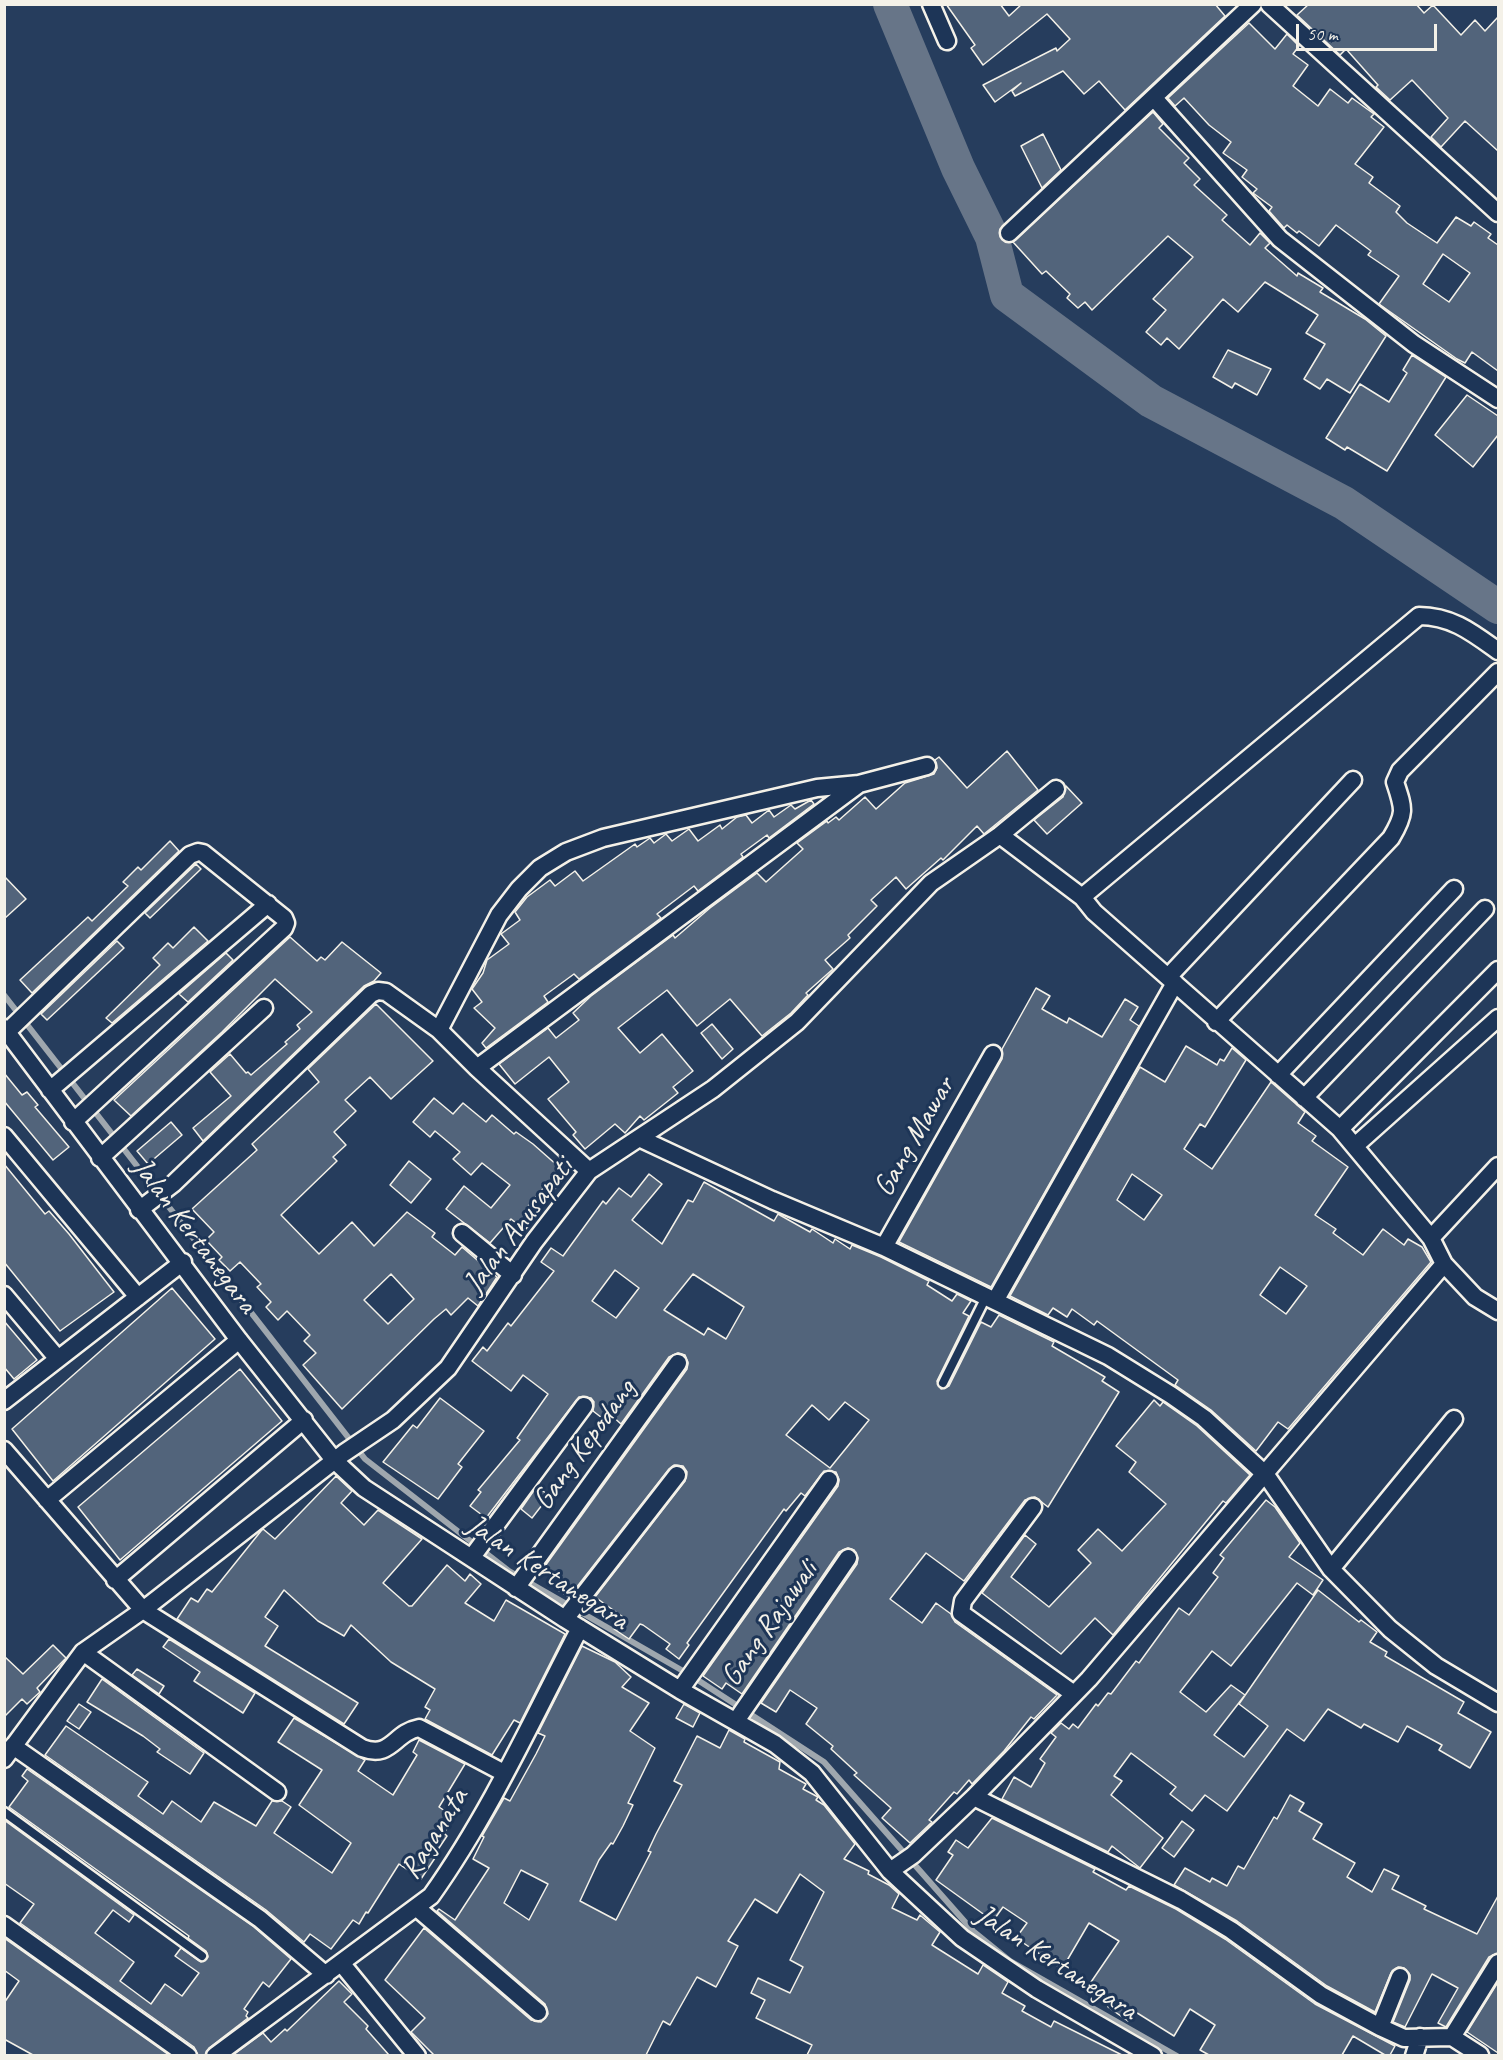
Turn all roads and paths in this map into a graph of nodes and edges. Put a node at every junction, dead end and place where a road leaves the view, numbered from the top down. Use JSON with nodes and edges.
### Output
{"nodes":[{"id":1,"x":931,"y":4,"type":"edge"},
{"id":2,"x":1253,"y":4,"type":"edge"},
{"id":3,"x":1269,"y":4,"type":"edge"},
{"id":4,"x":947,"y":41,"type":"dead end"},
{"id":5,"x":1154,"y":98,"type":"junction"},
{"id":6,"x":1498,"y":213,"type":"edge"},
{"id":7,"x":1009,"y":233,"type":"dead end"},
{"id":8,"x":1498,"y":399,"type":"edge"},
{"id":9,"x":1498,"y":651,"type":"edge"},
{"id":10,"x":1498,"y":672,"type":"edge"},
{"id":11,"x":927,"y":766,"type":"dead end"},
{"id":12,"x":1353,"y":780,"type":"dead end"},
{"id":13,"x":859,"y":784,"type":"junction"},
{"id":14,"x":1056,"y":789,"type":"dead end"},
{"id":15,"x":1000,"y":835,"type":"junction"},
{"id":16,"x":1454,"y":889,"type":"dead end"},
{"id":17,"x":1082,"y":897,"type":"junction"},
{"id":18,"x":268,"y":904,"type":"junction"},
{"id":19,"x":1485,"y":909,"type":"dead end"},
{"id":20,"x":1498,"y":970,"type":"edge"},
{"id":21,"x":1172,"y":980,"type":"junction"},
{"id":22,"x":264,"y":1008,"type":"dead end"},
{"id":23,"x":1498,"y":1017,"type":"edge"},
{"id":24,"x":1216,"y":1022,"type":"junction"},
{"id":25,"x":9,"y":1028,"type":"edge"},
{"id":26,"x":439,"y":1030,"type":"junction"},
{"id":27,"x":993,"y":1054,"type":"dead end"},
{"id":28,"x":477,"y":1068,"type":"junction"},
{"id":29,"x":1278,"y":1075,"type":"junction"},
{"id":30,"x":54,"y":1087,"type":"junction"},
{"id":31,"x":1304,"y":1098,"type":"junction"},
{"id":32,"x":80,"y":1117,"type":"junction"},
{"id":33,"x":1340,"y":1129,"type":"junction"},
{"id":34,"x":4,"y":1136,"type":"edge"},
{"id":35,"x":639,"y":1138,"type":"junction"},
{"id":36,"x":1356,"y":1145,"type":"junction"},
{"id":37,"x":105,"y":1154,"type":"junction"},
{"id":38,"x":1498,"y":1166,"type":"edge"},
{"id":39,"x":590,"y":1172,"type":"junction"},
{"id":40,"x":141,"y":1209,"type":"junction"},
{"id":41,"x":462,"y":1233,"type":"dead end"},
{"id":42,"x":1431,"y":1238,"type":"junction"},
{"id":43,"x":884,"y":1246,"type":"junction"},
{"id":44,"x":183,"y":1262,"type":"junction"},
{"id":45,"x":1444,"y":1264,"type":"junction"},
{"id":46,"x":513,"y":1275,"type":"junction"},
{"id":47,"x":4,"y":1295,"type":"edge"},
{"id":48,"x":138,"y":1297,"type":"junction"},
{"id":49,"x":990,"y":1299,"type":"junction"},
{"id":50,"x":1498,"y":1311,"type":"edge"},
{"id":51,"x":239,"y":1340,"type":"junction"},
{"id":52,"x":58,"y":1359,"type":"junction"},
{"id":53,"x":678,"y":1363,"type":"dead end"},
{"id":54,"x":943,"y":1383,"type":"dead end"},
{"id":55,"x":4,"y":1401,"type":"edge"},
{"id":56,"x":584,"y":1406,"type":"dead end"},
{"id":57,"x":1454,"y":1419,"type":"dead end"},
{"id":58,"x":304,"y":1420,"type":"junction"},
{"id":59,"x":4,"y":1450,"type":"edge"},
{"id":60,"x":339,"y":1456,"type":"junction"},
{"id":61,"x":677,"y":1475,"type":"dead end"},
{"id":62,"x":1266,"y":1475,"type":"junction"},
{"id":63,"x":829,"y":1480,"type":"dead end"},
{"id":64,"x":47,"y":1500,"type":"junction"},
{"id":65,"x":1033,"y":1507,"type":"dead end"},
{"id":66,"x":475,"y":1552,"type":"junction"},
{"id":67,"x":848,"y":1558,"type":"dead end"},
{"id":68,"x":1331,"y":1569,"type":"junction"},
{"id":69,"x":115,"y":1580,"type":"junction"},
{"id":70,"x":520,"y":1581,"type":"junction"},
{"id":71,"x":143,"y":1610,"type":"junction"},
{"id":72,"x":572,"y":1620,"type":"junction"},
{"id":73,"x":83,"y":1652,"type":"junction"},
{"id":74,"x":682,"y":1687,"type":"junction"},
{"id":75,"x":1074,"y":1694,"type":"junction"},
{"id":76,"x":1498,"y":1702,"type":"edge"},
{"id":77,"x":737,"y":1719,"type":"junction"},
{"id":78,"x":9,"y":1752,"type":"edge"},
{"id":79,"x":504,"y":1773,"type":"junction"},
{"id":80,"x":277,"y":1792,"type":"dead end"},
{"id":81,"x":974,"y":1797,"type":"junction"},
{"id":82,"x":4,"y":1812,"type":"edge"},
{"id":83,"x":894,"y":1869,"type":"junction"},
{"id":84,"x":417,"y":1908,"type":"junction"},
{"id":85,"x":4,"y":1925,"type":"edge"},
{"id":86,"x":202,"y":1956,"type":"dead end"},
{"id":87,"x":1498,"y":1963,"type":"edge"},
{"id":88,"x":342,"y":1964,"type":"junction"},
{"id":89,"x":326,"y":1975,"type":"junction"},
{"id":90,"x":1400,"y":1977,"type":"dead end"},
{"id":91,"x":538,"y":2012,"type":"dead end"},
{"id":92,"x":1380,"y":2027,"type":"junction"},
{"id":93,"x":1452,"y":2037,"type":"junction"},
{"id":94,"x":1420,"y":2049,"type":"edge"},
{"id":95,"x":188,"y":2055,"type":"edge"},
{"id":96,"x":215,"y":2055,"type":"edge"},
{"id":97,"x":417,"y":2055,"type":"edge"},
{"id":98,"x":1153,"y":2055,"type":"edge"},
{"id":99,"x":1480,"y":2055,"type":"edge"}],
"edges":[{"from":1,"to":4,"type":"street"},
{"from":2,"to":5,"type":"street"},
{"from":3,"to":6,"type":"street"},
{"from":5,"to":7,"type":"street"},
{"from":5,"to":8,"type":"street"},
{"from":9,"to":17,"type":"street"},
{"from":10,"to":24,"type":"street"},
{"from":11,"to":13,"type":"street"},
{"from":12,"to":21,"type":"street"},
{"from":13,"to":26,"type":"street"},
{"from":13,"to":28,"type":"street"},
{"from":14,"to":15,"type":"street","name":"Jalan Anusapati"},
{"from":15,"to":17,"type":"street"},
{"from":15,"to":35,"type":"street","name":"Jalan Anusapati"},
{"from":16,"to":29,"type":"street"},
{"from":17,"to":21,"type":"street"},
{"from":18,"to":25,"type":"street"},
{"from":18,"to":30,"type":"street"},
{"from":18,"to":32,"type":"street"},
{"from":19,"to":31,"type":"street"},
{"from":20,"to":33,"type":"street"},
{"from":21,"to":24,"type":"street"},
{"from":21,"to":49,"type":"street"},
{"from":22,"to":37,"type":"street"},
{"from":23,"to":36,"type":"street"},
{"from":24,"to":29,"type":"street"},
{"from":25,"to":30,"type":"street","name":"Jalan Kertanegara"},
{"from":26,"to":28,"type":"street"},
{"from":26,"to":40,"type":"street"},
{"from":27,"to":43,"type":"street","name":"Gang Mawar"},
{"from":28,"to":39,"type":"street"},
{"from":29,"to":31,"type":"street"},
{"from":30,"to":32,"type":"street","name":"Jalan Kertanegara"},
{"from":31,"to":33,"type":"street"},
{"from":32,"to":37,"type":"street","name":"Jalan Kertanegara"},
{"from":33,"to":36,"type":"street"},
{"from":34,"to":48,"type":"street"},
{"from":35,"to":39,"type":"street","name":"Jalan Anusapati"},
{"from":35,"to":43,"type":"street"},
{"from":36,"to":42,"type":"street"},
{"from":37,"to":40,"type":"street","name":"Jalan Kertanegara"},
{"from":38,"to":42,"type":"street"},
{"from":39,"to":46,"type":"street","name":"Jalan Anusapati"},
{"from":40,"to":44,"type":"street","name":"Jalan Kertanegara"},
{"from":41,"to":46,"type":"street"},
{"from":42,"to":45,"type":"street"},
{"from":43,"to":49,"type":"street"},
{"from":44,"to":48,"type":"street"},
{"from":44,"to":51,"type":"street","name":"Jalan Kertanegara"},
{"from":45,"to":50,"type":"street"},
{"from":45,"to":62,"type":"street"},
{"from":46,"to":60,"type":"street","name":"Jalan Anusapati"},
{"from":47,"to":52,"type":"street"},
{"from":48,"to":52,"type":"street"},
{"from":49,"to":54,"type":"lane"},
{"from":49,"to":62,"type":"street"},
{"from":51,"to":58,"type":"street","name":"Jalan Kertanegara"},
{"from":51,"to":64,"type":"street"},
{"from":52,"to":55,"type":"street"},
{"from":53,"to":70,"type":"street","name":"Gang Kepodang"},
{"from":56,"to":66,"type":"street"},
{"from":57,"to":68,"type":"street"},
{"from":58,"to":60,"type":"street","name":"Jalan Kertanegara"},
{"from":58,"to":69,"type":"street"},
{"from":59,"to":64,"type":"street"},
{"from":60,"to":66,"type":"street","name":"Jalan Kertanegara"},
{"from":60,"to":71,"type":"street","name":"Jalan Anusapati"},
{"from":61,"to":72,"type":"street","name":"Raganata"},
{"from":62,"to":68,"type":"street"},
{"from":62,"to":75,"type":"street"},
{"from":63,"to":74,"type":"street"},
{"from":64,"to":69,"type":"street"},
{"from":65,"to":75,"type":"street"},
{"from":66,"to":70,"type":"street","name":"Jalan Kertanegara"},
{"from":67,"to":77,"type":"street","name":"Gang Rajawali"},
{"from":68,"to":76,"type":"street"},
{"from":69,"to":71,"type":"street"},
{"from":70,"to":72,"type":"street","name":"Jalan Kertanegara"},
{"from":71,"to":73,"type":"street","name":"Jalan Anusapati"},
{"from":71,"to":79,"type":"street"},
{"from":72,"to":74,"type":"street","name":"Jalan Kertanegara"},
{"from":72,"to":79,"type":"street","name":"Raganata"},
{"from":73,"to":78,"type":"street","name":"Jalan Anusapati"},
{"from":73,"to":80,"type":"street"},
{"from":74,"to":77,"type":"street","name":"Jalan Kertanegara"},
{"from":75,"to":81,"type":"street"},
{"from":77,"to":83,"type":"street","name":"Jalan Kertanegara"},
{"from":78,"to":89,"type":"street"},
{"from":79,"to":84,"type":"street","name":"Raganata"},
{"from":81,"to":83,"type":"street"},
{"from":81,"to":92,"type":"street"},
{"from":82,"to":86,"type":"lane"},
{"from":83,"to":98,"type":"street","name":"Jalan Kertanegara"},
{"from":84,"to":88,"type":"street","name":"Raganata"},
{"from":84,"to":91,"type":"street"},
{"from":85,"to":95,"type":"street"},
{"from":87,"to":93,"type":"street"},
{"from":88,"to":89,"type":"street","name":"Raganata"},
{"from":88,"to":97,"type":"street"},
{"from":89,"to":96,"type":"street","name":"Raganata"},
{"from":90,"to":92,"type":"street"},
{"from":92,"to":94,"type":"street"},
{"from":93,"to":94,"type":"street"},
{"from":93,"to":99,"type":"street"}]}
